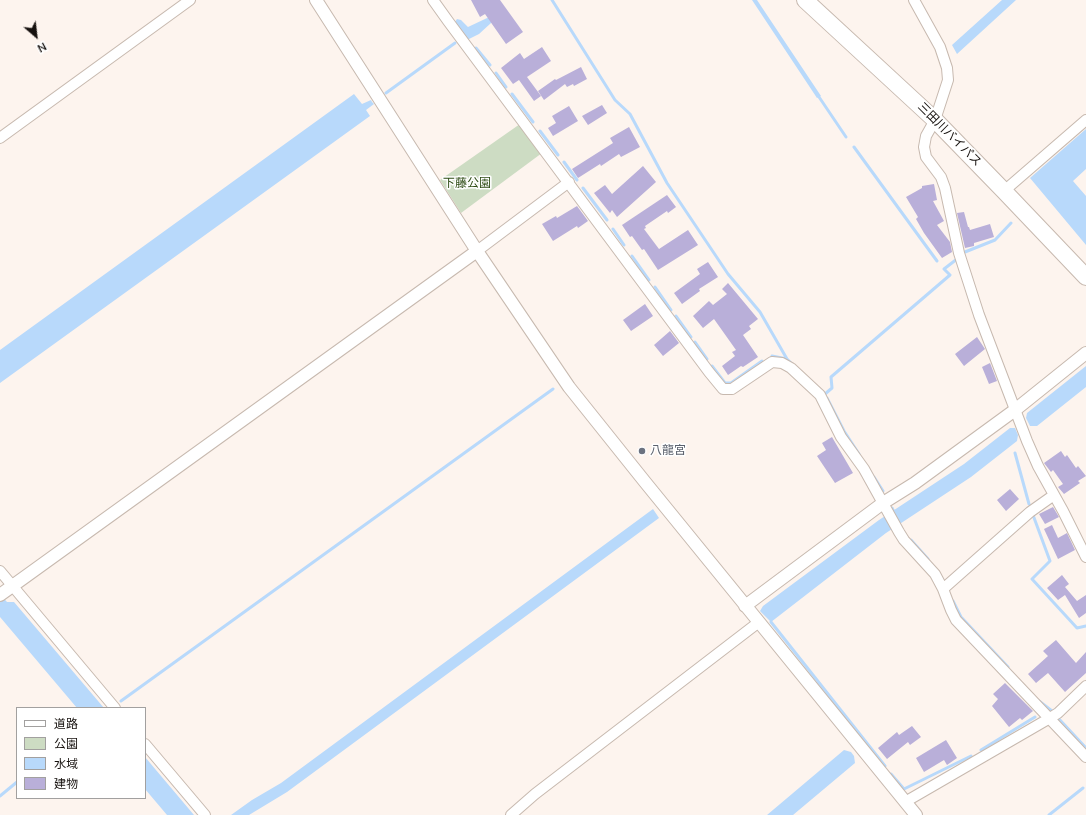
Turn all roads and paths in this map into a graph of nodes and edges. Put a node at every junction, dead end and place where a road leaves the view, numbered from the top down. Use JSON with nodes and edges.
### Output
{"nodes":[{"id":1,"x":190,"y":0,"type":"edge"},
{"id":2,"x":316,"y":0,"type":"edge"},
{"id":3,"x":434,"y":0,"type":"edge"},
{"id":4,"x":805,"y":0,"type":"edge"},
{"id":5,"x":914,"y":0,"type":"edge"},
{"id":6,"x":935,"y":120,"type":"junction"},
{"id":7,"x":1086,"y":120,"type":"edge"},
{"id":8,"x":0,"y":138,"type":"edge"},
{"id":9,"x":569,"y":182,"type":"junction"},
{"id":10,"x":1004,"y":191,"type":"junction"},
{"id":11,"x":477,"y":251,"type":"junction"},
{"id":12,"x":1086,"y":277,"type":"edge"},
{"id":13,"x":1086,"y":353,"type":"edge"},
{"id":14,"x":1015,"y":410,"type":"junction"},
{"id":15,"x":1054,"y":495,"type":"junction"},
{"id":16,"x":885,"y":507,"type":"junction"},
{"id":17,"x":1086,"y":557,"type":"edge"},
{"id":18,"x":0,"y":571,"type":"edge"},
{"id":19,"x":12,"y":585,"type":"junction"},
{"id":20,"x":943,"y":589,"type":"junction"},
{"id":21,"x":1,"y":594,"type":"edge"},
{"id":22,"x":745,"y":606,"type":"junction"},
{"id":23,"x":759,"y":622,"type":"junction"},
{"id":24,"x":1086,"y":686,"type":"edge"},
{"id":25,"x":114,"y":707,"type":"edge"},
{"id":26,"x":1050,"y":718,"type":"junction"},
{"id":27,"x":146,"y":745,"type":"edge"},
{"id":28,"x":1086,"y":757,"type":"edge"},
{"id":29,"x":905,"y":802,"type":"junction"},
{"id":30,"x":205,"y":815,"type":"edge"},
{"id":31,"x":511,"y":815,"type":"edge"},
{"id":32,"x":916,"y":815,"type":"edge"}],
"edges":[{"from":1,"to":8,"type":"street"},
{"from":2,"to":11,"type":"street"},
{"from":3,"to":9,"type":"street"},
{"from":4,"to":6,"type":"highway","name":"三田川バイパス"},
{"from":5,"to":6,"type":"street"},
{"from":6,"to":10,"type":"highway","name":"三田川バイパス"},
{"from":6,"to":14,"type":"street"},
{"from":7,"to":10,"type":"street"},
{"from":9,"to":11,"type":"street"},
{"from":9,"to":16,"type":"street"},
{"from":10,"to":12,"type":"highway","name":"三田川バイパス"},
{"from":11,"to":19,"type":"street"},
{"from":11,"to":22,"type":"street"},
{"from":13,"to":14,"type":"street"},
{"from":14,"to":15,"type":"street"},
{"from":14,"to":16,"type":"street"},
{"from":15,"to":17,"type":"street"},
{"from":15,"to":20,"type":"street"},
{"from":16,"to":20,"type":"street"},
{"from":16,"to":22,"type":"street"},
{"from":18,"to":19,"type":"street"},
{"from":19,"to":21,"type":"street"},
{"from":19,"to":25,"type":"street"},
{"from":20,"to":26,"type":"street"},
{"from":22,"to":23,"type":"street"},
{"from":23,"to":29,"type":"street"},
{"from":23,"to":31,"type":"street"},
{"from":24,"to":26,"type":"street"},
{"from":26,"to":28,"type":"street"},
{"from":26,"to":29,"type":"street"},
{"from":27,"to":30,"type":"street"},
{"from":29,"to":32,"type":"street"}]}
